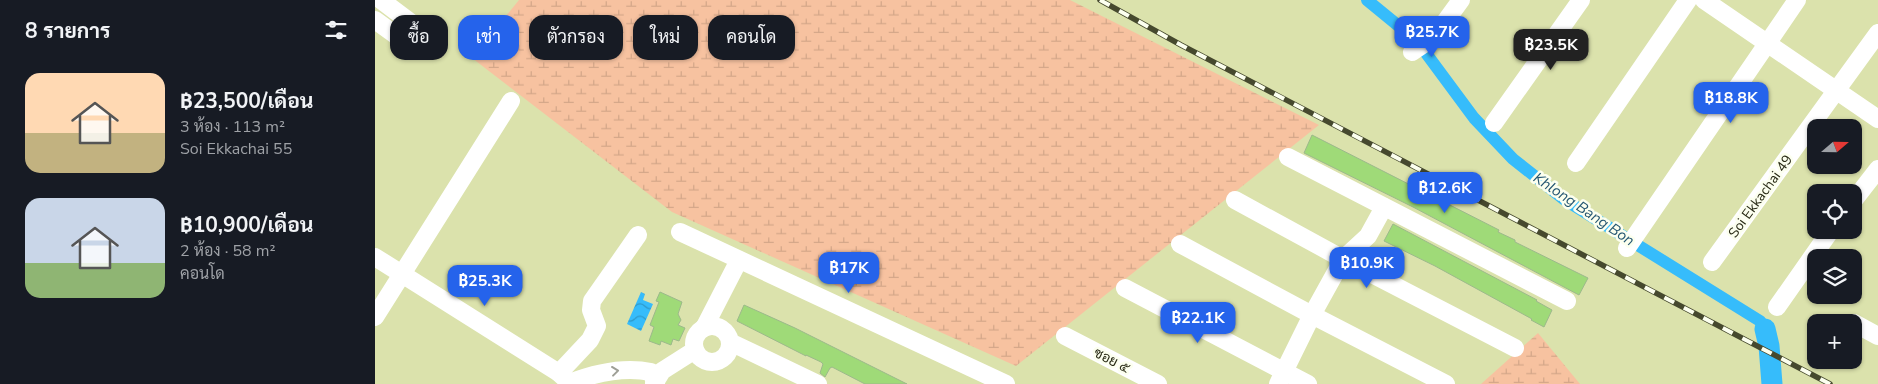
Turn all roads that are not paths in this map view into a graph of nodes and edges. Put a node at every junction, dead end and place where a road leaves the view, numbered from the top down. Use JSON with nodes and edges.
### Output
{"nodes":[{"id":1,"x":381,"y":0,"type":"edge"},
{"id":2,"x":1461,"y":0,"type":"edge"},
{"id":3,"x":1581,"y":0,"type":"edge"},
{"id":4,"x":1688,"y":0,"type":"edge"},
{"id":5,"x":1703,"y":0,"type":"edge"},
{"id":6,"x":1790,"y":2,"type":"edge"},
{"id":7,"x":375,"y":20,"type":"edge"},
{"id":8,"x":1878,"y":33,"type":"edge"},
{"id":9,"x":1767,"y":42,"type":"junction"},
{"id":10,"x":1412,"y":52,"type":"dead end"},
{"id":11,"x":1838,"y":90,"type":"junction"},
{"id":12,"x":511,"y":101,"type":"dead end"},
{"id":13,"x":1878,"y":119,"type":"edge"},
{"id":14,"x":1494,"y":123,"type":"dead end"},
{"id":15,"x":1288,"y":157,"type":"dead end"},
{"id":16,"x":1575,"y":163,"type":"dead end"},
{"id":17,"x":1878,"y":169,"type":"edge"},
{"id":18,"x":1862,"y":190,"type":"edge"},
{"id":19,"x":1235,"y":200,"type":"dead end"},
{"id":20,"x":1384,"y":207,"type":"junction"},
{"id":21,"x":679,"y":232,"type":"dead end"},
{"id":22,"x":638,"y":235,"type":"dead end"},
{"id":23,"x":1825,"y":239,"type":"edge"},
{"id":24,"x":1180,"y":244,"type":"dead end"},
{"id":25,"x":1627,"y":248,"type":"dead end"},
{"id":26,"x":375,"y":257,"type":"edge"},
{"id":27,"x":1343,"y":259,"type":"junction"},
{"id":28,"x":739,"y":260,"type":"junction"},
{"id":29,"x":1712,"y":262,"type":"dead end"},
{"id":30,"x":402,"y":275,"type":"junction"},
{"id":31,"x":1125,"y":288,"type":"dead end"},
{"id":32,"x":1567,"y":301,"type":"dead end"},
{"id":33,"x":1777,"y":307,"type":"dead end"},
{"id":34,"x":1311,"y":316,"type":"junction"},
{"id":35,"x":375,"y":317,"type":"edge"},
{"id":36,"x":704,"y":328,"type":"junction"},
{"id":37,"x":1862,"y":328,"type":"edge"},
{"id":38,"x":1065,"y":336,"type":"dead end"},
{"id":39,"x":1878,"y":336,"type":"edge"},
{"id":40,"x":730,"y":342,"type":"junction"},
{"id":41,"x":1515,"y":348,"type":"dead end"},
{"id":42,"x":698,"y":354,"type":"junction"},
{"id":43,"x":1281,"y":378,"type":"edge"},
{"id":44,"x":570,"y":382,"type":"edge"},
{"id":45,"x":655,"y":384,"type":"edge"},
{"id":46,"x":818,"y":384,"type":"edge"},
{"id":47,"x":1005,"y":384,"type":"edge"},
{"id":48,"x":1158,"y":384,"type":"edge"},
{"id":49,"x":1308,"y":384,"type":"edge"},
{"id":50,"x":1446,"y":384,"type":"edge"}],
"edges":[{"from":1,"to":7,"type":"street"},
{"from":2,"to":10,"type":"street"},
{"from":3,"to":14,"type":"street"},
{"from":4,"to":16,"type":"street"},
{"from":5,"to":9,"type":"street"},
{"from":6,"to":9,"type":"street"},
{"from":8,"to":11,"type":"street","name":"Soi Ekkachai 49"},
{"from":9,"to":11,"type":"street"},
{"from":9,"to":25,"type":"street"},
{"from":11,"to":13,"type":"street"},
{"from":11,"to":29,"type":"street","name":"Soi Ekkachai 49"},
{"from":12,"to":30,"type":"street"},
{"from":15,"to":20,"type":"street"},
{"from":17,"to":18,"type":"street"},
{"from":19,"to":27,"type":"street"},
{"from":20,"to":27,"type":"street"},
{"from":20,"to":32,"type":"street"},
{"from":21,"to":28,"type":"street"},
{"from":22,"to":44,"type":"street"},
{"from":23,"to":33,"type":"street"},
{"from":24,"to":34,"type":"street"},
{"from":26,"to":30,"type":"street"},
{"from":27,"to":34,"type":"street"},
{"from":27,"to":41,"type":"street"},
{"from":28,"to":36,"type":"street"},
{"from":28,"to":47,"type":"street"},
{"from":30,"to":35,"type":"street"},
{"from":30,"to":44,"type":"street"},
{"from":31,"to":43,"type":"street"},
{"from":34,"to":43,"type":"street"},
{"from":34,"to":50,"type":"street"},
{"from":36,"to":40,"type":"street"},
{"from":36,"to":42,"type":"street"},
{"from":37,"to":39,"type":"street"},
{"from":38,"to":48,"type":"street","name":"ซอย ๕"},
{"from":40,"to":42,"type":"street"},
{"from":40,"to":46,"type":"street"},
{"from":42,"to":45,"type":"street"},
{"from":43,"to":49,"type":"street"},
{"from":44,"to":45,"type":"street","one_way":true}]}
